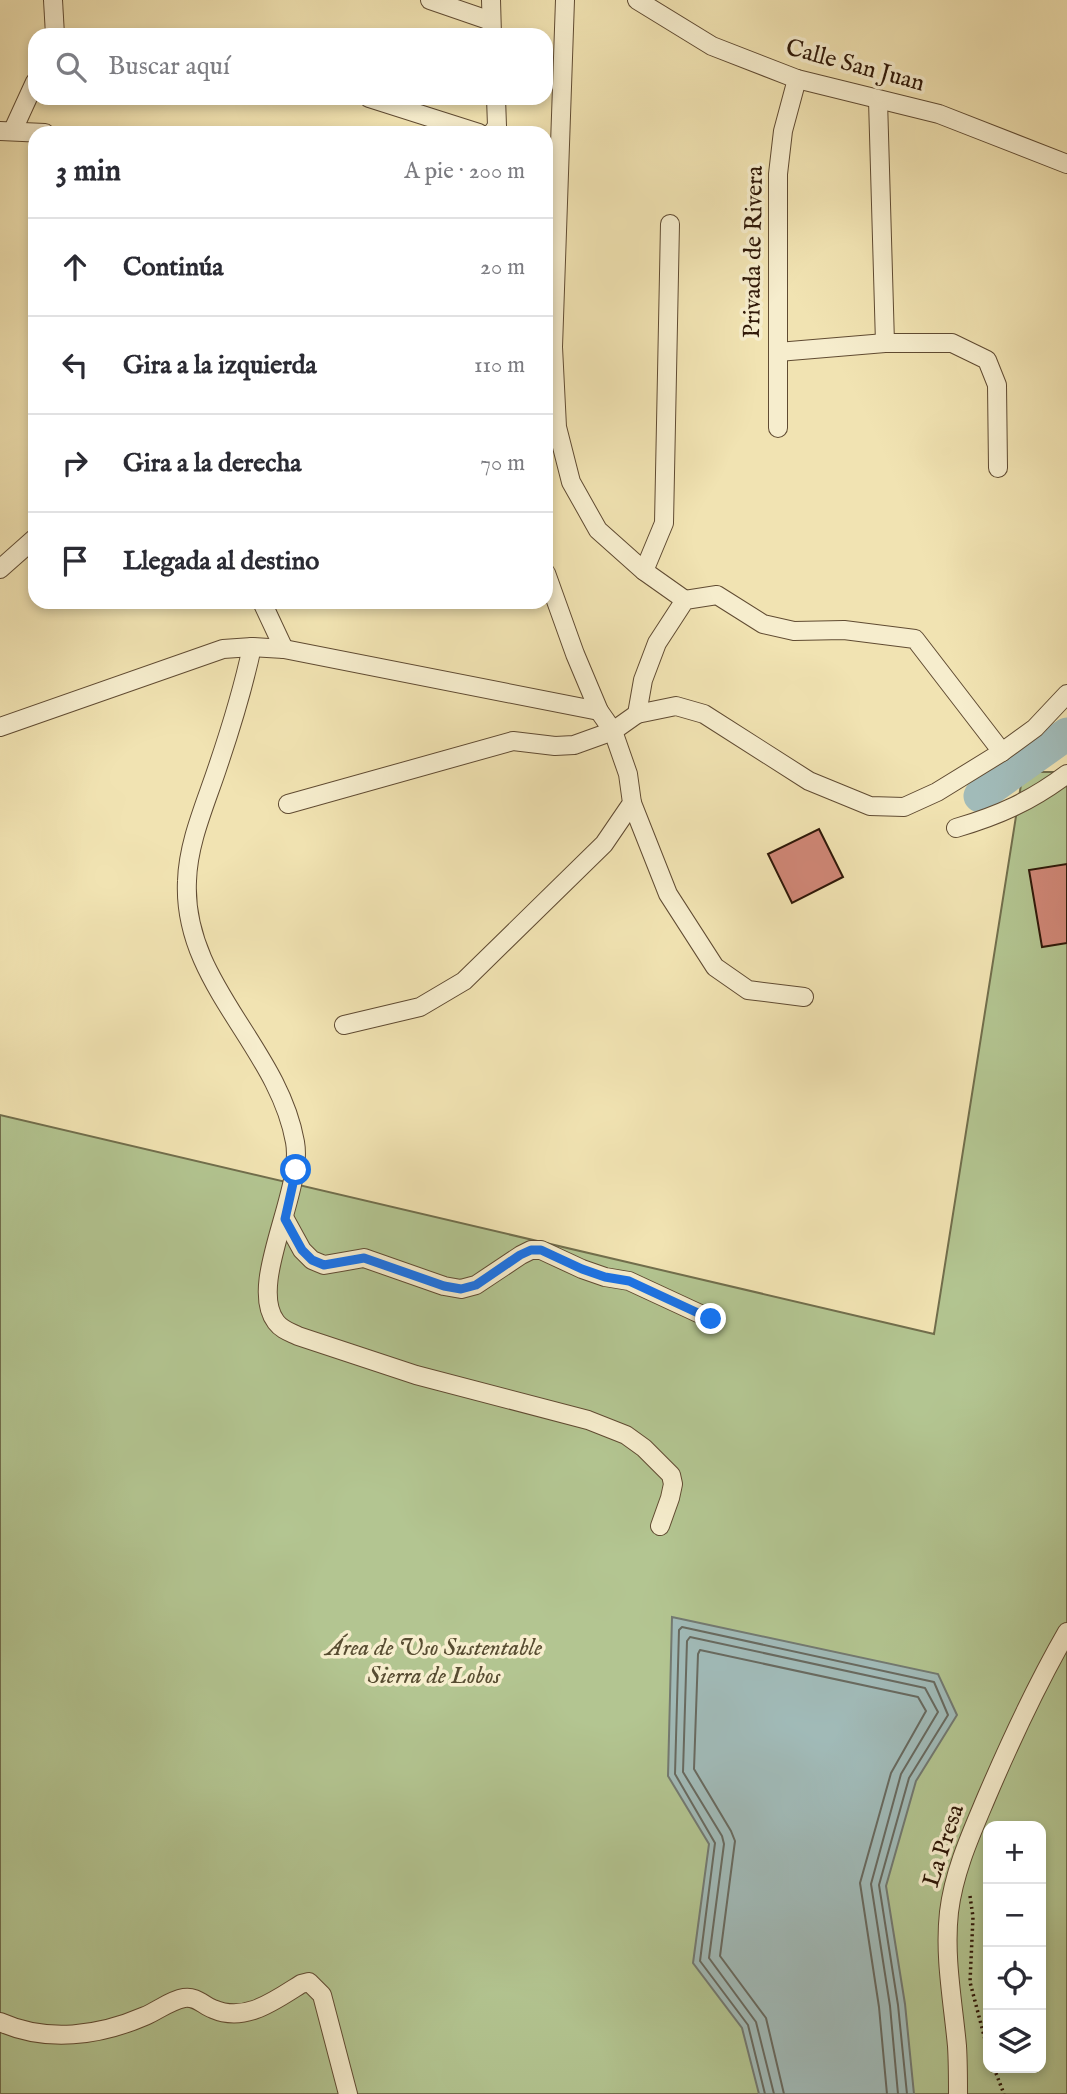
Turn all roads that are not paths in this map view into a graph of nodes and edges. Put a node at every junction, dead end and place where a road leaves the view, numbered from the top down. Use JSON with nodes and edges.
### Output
{"nodes":[{"id":1,"x":53,"y":0,"type":"edge"},
{"id":2,"x":430,"y":0,"type":"edge"},
{"id":3,"x":491,"y":0,"type":"edge"},
{"id":4,"x":565,"y":0,"type":"edge"},
{"id":5,"x":637,"y":0,"type":"edge"},
{"id":6,"x":55,"y":28,"type":"edge"},
{"id":7,"x":492,"y":28,"type":"edge"},
{"id":8,"x":797,"y":79,"type":"junction"},
{"id":9,"x":28,"y":94,"type":"edge"},
{"id":10,"x":878,"y":100,"type":"junction"},
{"id":11,"x":389,"y":105,"type":"edge"},
{"id":12,"x":450,"y":126,"type":"edge"},
{"id":13,"x":6,"y":130,"type":"edge"},
{"id":14,"x":28,"y":132,"type":"edge"},
{"id":15,"x":1067,"y":164,"type":"edge"},
{"id":16,"x":670,"y":224,"type":"dead end"},
{"id":17,"x":885,"y":343,"type":"junction"},
{"id":18,"x":778,"y":352,"type":"junction"},
{"id":19,"x":778,"y":428,"type":"dead end"},
{"id":20,"x":998,"y":468,"type":"dead end"},
{"id":21,"x":28,"y":544,"type":"edge"},
{"id":22,"x":0,"y":569,"type":"edge"},
{"id":23,"x":644,"y":570,"type":"junction"},
{"id":24,"x":685,"y":600,"type":"junction"},
{"id":25,"x":553,"y":601,"type":"edge"},
{"id":26,"x":265,"y":609,"type":"edge"},
{"id":27,"x":252,"y":647,"type":"junction"},
{"id":28,"x":284,"y":649,"type":"junction"},
{"id":29,"x":1067,"y":694,"type":"edge"},
{"id":30,"x":599,"y":711,"type":"junction"},
{"id":31,"x":637,"y":714,"type":"junction"},
{"id":32,"x":0,"y":727,"type":"edge"},
{"id":33,"x":613,"y":731,"type":"junction"},
{"id":34,"x":1002,"y":752,"type":"junction"},
{"id":35,"x":1067,"y":774,"type":"edge"},
{"id":36,"x":632,"y":803,"type":"junction"},
{"id":37,"x":288,"y":804,"type":"dead end"},
{"id":38,"x":956,"y":828,"type":"dead end"},
{"id":39,"x":804,"y":997,"type":"dead end"},
{"id":40,"x":344,"y":1025,"type":"dead end"},
{"id":41,"x":285,"y":1219,"type":"junction"},
{"id":42,"x":711,"y":1319,"type":"dead end"},
{"id":43,"x":660,"y":1525,"type":"dead end"},
{"id":44,"x":1067,"y":1632,"type":"edge"},
{"id":45,"x":0,"y":2022,"type":"edge"},
{"id":46,"x":348,"y":2094,"type":"edge"},
{"id":47,"x":958,"y":2094,"type":"edge"}],
"edges":[{"from":1,"to":6,"type":"street"},
{"from":2,"to":7,"type":"street"},
{"from":3,"to":7,"type":"street"},
{"from":4,"to":23,"type":"street"},
{"from":5,"to":8,"type":"street","name":"Calle San Juan"},
{"from":8,"to":10,"type":"street","name":"Calle San Juan"},
{"from":8,"to":18,"type":"street","name":"Privada de Rivera"},
{"from":9,"to":13,"type":"street"},
{"from":10,"to":15,"type":"street","name":"Calle San Juan"},
{"from":10,"to":17,"type":"street"},
{"from":11,"to":12,"type":"street"},
{"from":13,"to":14,"type":"street"},
{"from":16,"to":23,"type":"street"},
{"from":17,"to":18,"type":"street"},
{"from":17,"to":20,"type":"street"},
{"from":18,"to":19,"type":"street","name":"Privada de Rivera"},
{"from":21,"to":22,"type":"street"},
{"from":23,"to":24,"type":"street"},
{"from":24,"to":31,"type":"street"},
{"from":24,"to":34,"type":"street"},
{"from":25,"to":30,"type":"street"},
{"from":26,"to":28,"type":"street"},
{"from":27,"to":28,"type":"street"},
{"from":27,"to":32,"type":"street"},
{"from":27,"to":41,"type":"street"},
{"from":28,"to":30,"type":"street"},
{"from":29,"to":34,"type":"street"},
{"from":30,"to":33,"type":"street"},
{"from":31,"to":33,"type":"street"},
{"from":31,"to":34,"type":"street"},
{"from":33,"to":36,"type":"street"},
{"from":33,"to":37,"type":"street"},
{"from":35,"to":38,"type":"street"},
{"from":36,"to":39,"type":"street"},
{"from":36,"to":40,"type":"street"},
{"from":41,"to":42,"type":"street"},
{"from":41,"to":43,"type":"street"},
{"from":44,"to":47,"type":"street","name":"La Presa"},
{"from":45,"to":46,"type":"street"}]}
